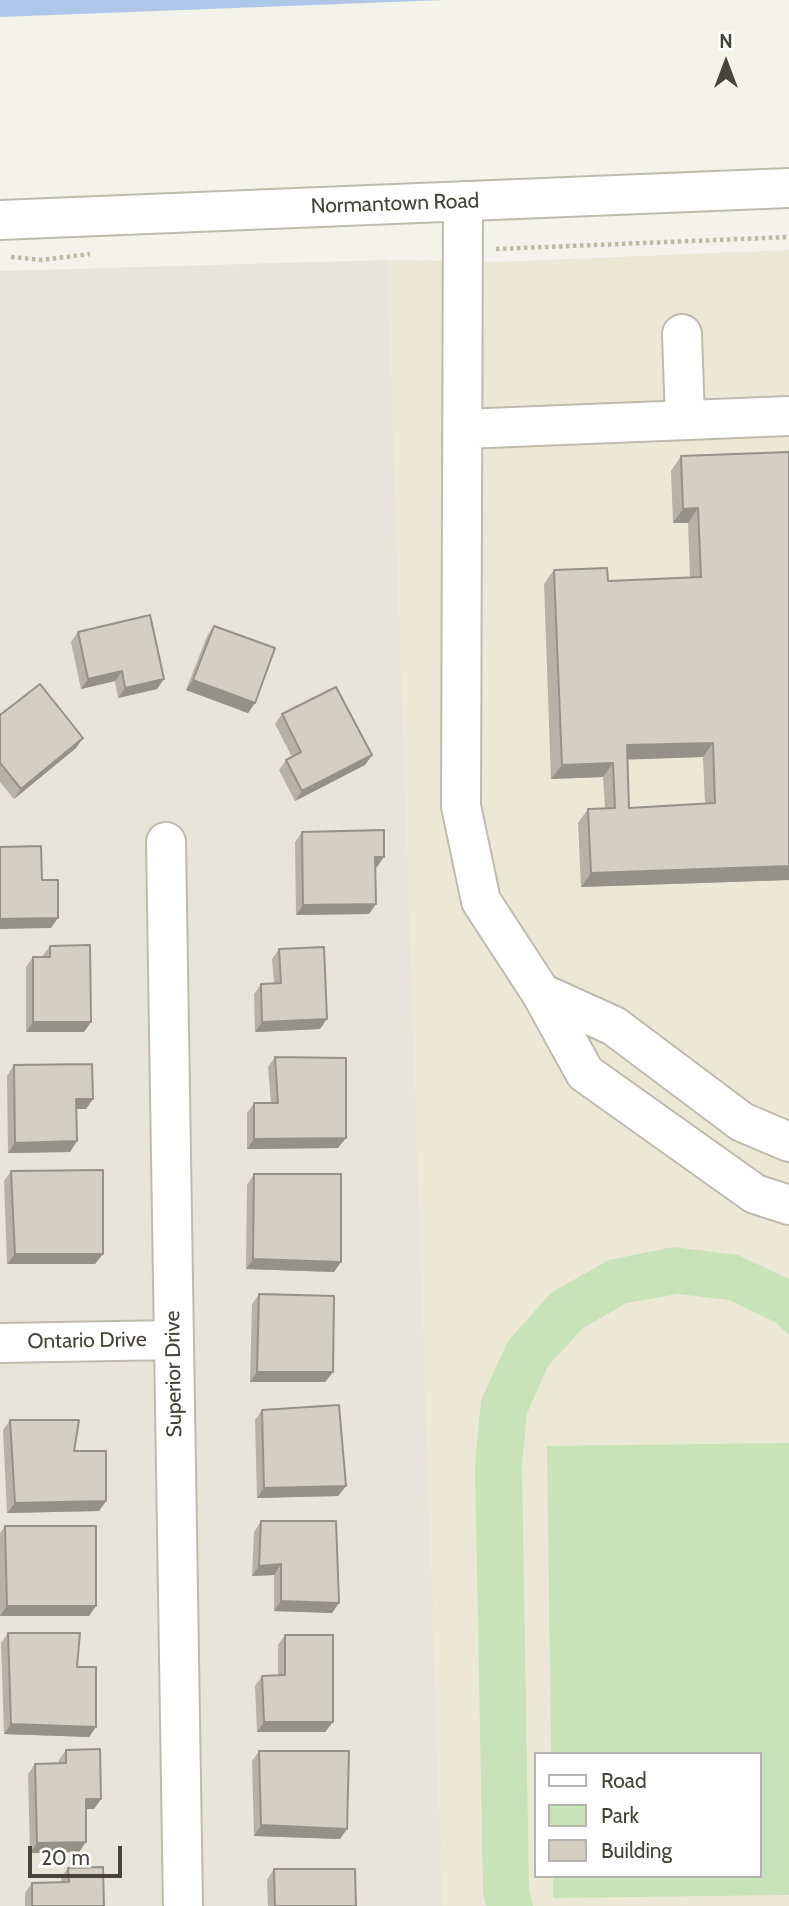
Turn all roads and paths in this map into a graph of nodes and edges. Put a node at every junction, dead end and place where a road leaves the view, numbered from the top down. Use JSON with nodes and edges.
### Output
{"nodes":[{"id":1,"x":789,"y":188,"type":"edge"},
{"id":2,"x":463,"y":201,"type":"junction"},
{"id":3,"x":0,"y":220,"type":"edge"},
{"id":4,"x":789,"y":237,"type":"edge"},
{"id":5,"x":463,"y":245,"type":"junction"},
{"id":6,"x":91,"y":254,"type":"dead end"},
{"id":7,"x":0,"y":257,"type":"edge"},
{"id":8,"x":682,"y":334,"type":"dead end"},
{"id":9,"x":789,"y":416,"type":"edge"},
{"id":10,"x":685,"y":420,"type":"junction"},
{"id":11,"x":463,"y":429,"type":"junction"},
{"id":12,"x":166,"y":842,"type":"dead end"},
{"id":13,"x":541,"y":993,"type":"junction"},
{"id":14,"x":789,"y":1142,"type":"edge"},
{"id":15,"x":789,"y":1205,"type":"edge"},
{"id":16,"x":173,"y":1340,"type":"junction"},
{"id":17,"x":0,"y":1343,"type":"edge"},
{"id":18,"x":183,"y":1906,"type":"edge"}],
"edges":[{"from":1,"to":2,"type":"street","name":"Normantown Road"},
{"from":2,"to":3,"type":"street","name":"Normantown Road"},
{"from":2,"to":5,"type":"street"},
{"from":4,"to":5,"type":"path"},
{"from":5,"to":11,"type":"street"},
{"from":6,"to":7,"type":"path"},
{"from":8,"to":10,"type":"street"},
{"from":9,"to":10,"type":"street"},
{"from":10,"to":11,"type":"street"},
{"from":11,"to":13,"type":"street"},
{"from":12,"to":16,"type":"street","name":"Superior Drive"},
{"from":13,"to":14,"type":"street"},
{"from":13,"to":15,"type":"street"},
{"from":16,"to":17,"type":"street","name":"Ontario Drive"},
{"from":16,"to":18,"type":"street","name":"Superior Drive"}]}
